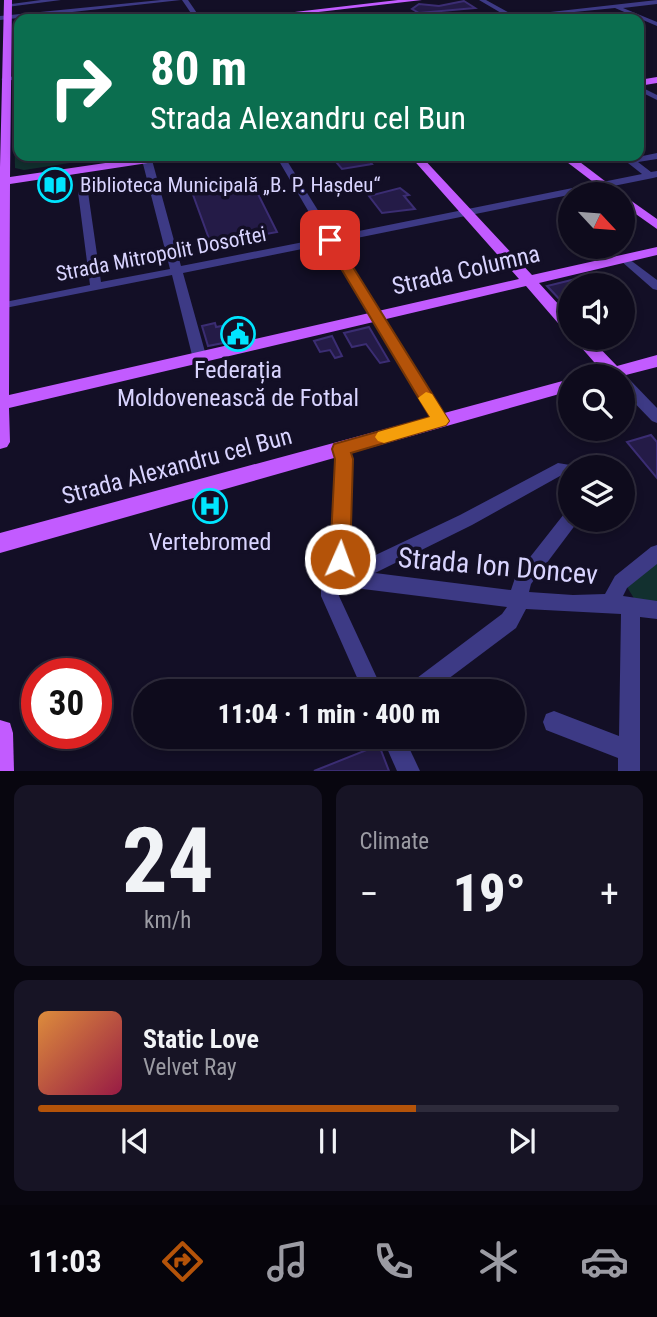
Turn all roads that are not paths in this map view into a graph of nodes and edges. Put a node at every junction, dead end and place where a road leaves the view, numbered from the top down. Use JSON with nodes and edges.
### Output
{"nodes":[{"id":1,"x":58,"y":0,"type":"edge"},
{"id":2,"x":94,"y":0,"type":"edge"},
{"id":3,"x":178,"y":0,"type":"edge"},
{"id":4,"x":358,"y":0,"type":"edge"},
{"id":5,"x":418,"y":0,"type":"edge"},
{"id":6,"x":482,"y":0,"type":"edge"},
{"id":7,"x":6,"y":2,"type":"edge"},
{"id":8,"x":657,"y":2,"type":"edge"},
{"id":9,"x":278,"y":6,"type":"dead end"},
{"id":10,"x":366,"y":6,"type":"junction"},
{"id":11,"x":616,"y":6,"type":"junction"},
{"id":12,"x":96,"y":8,"type":"junction"},
{"id":13,"x":34,"y":14,"type":"edge"},
{"id":14,"x":98,"y":14,"type":"edge"},
{"id":15,"x":285,"y":14,"type":"edge"},
{"id":16,"x":309,"y":14,"type":"edge"},
{"id":17,"x":377,"y":14,"type":"dead end"},
{"id":18,"x":507,"y":14,"type":"edge"},
{"id":19,"x":554,"y":14,"type":"edge"},
{"id":20,"x":634,"y":14,"type":"edge"},
{"id":21,"x":3,"y":17,"type":"edge"},
{"id":22,"x":3,"y":29,"type":"edge"},
{"id":23,"x":3,"y":45,"type":"edge"},
{"id":24,"x":14,"y":78,"type":"edge"},
{"id":25,"x":5,"y":79,"type":"junction"},
{"id":26,"x":3,"y":119,"type":"edge"},
{"id":27,"x":140,"y":161,"type":"edge"},
{"id":28,"x":147,"y":161,"type":"edge"},
{"id":29,"x":283,"y":161,"type":"edge"},
{"id":30,"x":420,"y":161,"type":"edge"},
{"id":31,"x":572,"y":161,"type":"edge"},
{"id":32,"x":638,"y":161,"type":"edge"},
{"id":33,"x":654,"y":175,"type":"edge"},
{"id":34,"x":2,"y":182,"type":"edge"},
{"id":35,"x":600,"y":182,"type":"edge"},
{"id":36,"x":619,"y":182,"type":"edge"},
{"id":37,"x":83,"y":192,"type":"dead end"},
{"id":38,"x":558,"y":194,"type":"edge"},
{"id":39,"x":635,"y":208,"type":"edge"},
{"id":40,"x":467,"y":212,"type":"junction"},
{"id":41,"x":657,"y":225,"type":"edge"},
{"id":42,"x":330,"y":240,"type":"junction"},
{"id":43,"x":657,"y":251,"type":"edge"},
{"id":44,"x":635,"y":256,"type":"edge"},
{"id":45,"x":625,"y":259,"type":"joint"},
{"id":46,"x":177,"y":271,"type":"junction"},
{"id":47,"x":528,"y":281,"type":"junction"},
{"id":48,"x":657,"y":286,"type":"edge"},
{"id":49,"x":96,"y":287,"type":"junction"},
{"id":50,"x":2,"y":306,"type":"junction"},
{"id":51,"x":558,"y":313,"type":"edge"},
{"id":52,"x":376,"y":317,"type":"junction"},
{"id":53,"x":591,"y":350,"type":"edge"},
{"id":54,"x":201,"y":359,"type":"junction"},
{"id":55,"x":657,"y":361,"type":"edge"},
{"id":56,"x":603,"y":364,"type":"edge"},
{"id":57,"x":635,"y":369,"type":"edge"},
{"id":58,"x":558,"y":388,"type":"edge"},
{"id":59,"x":635,"y":395,"type":"edge"},
{"id":60,"x":0,"y":404,"type":"edge"},
{"id":61,"x":655,"y":412,"type":"edge"},
{"id":62,"x":440,"y":421,"type":"junction"},
{"id":63,"x":0,"y":442,"type":"edge"},
{"id":64,"x":340,"y":449,"type":"junction"},
{"id":65,"x":558,"y":473,"type":"edge"},
{"id":66,"x":560,"y":532,"type":"edge"},
{"id":67,"x":0,"y":542,"type":"edge"},
{"id":68,"x":657,"y":553,"type":"edge"},
{"id":69,"x":344,"y":578,"type":"junction"},
{"id":70,"x":519,"y":600,"type":"junction"},
{"id":71,"x":610,"y":603,"type":"junction"},
{"id":72,"x":631,"y":606,"type":"junction"},
{"id":73,"x":657,"y":610,"type":"edge"},
{"id":74,"x":368,"y":679,"type":"edge"},
{"id":75,"x":432,"y":679,"type":"edge"},
{"id":76,"x":554,"y":722,"type":"dead end"},
{"id":77,"x":0,"y":733,"type":"edge"},
{"id":78,"x":399,"y":749,"type":"edge"},
{"id":79,"x":629,"y":761,"type":"edge"},
{"id":80,"x":0,"y":771,"type":"edge"},
{"id":81,"x":409,"y":771,"type":"edge"}],
"edges":[{"from":1,"to":7,"type":"street"},
{"from":2,"to":12,"type":"street"},
{"from":3,"to":12,"type":"street"},
{"from":4,"to":10,"type":"main road"},
{"from":5,"to":10,"type":"main road"},
{"from":6,"to":18,"type":"street"},
{"from":7,"to":21,"type":"main road"},
{"from":8,"to":11,"type":"street"},
{"from":9,"to":15,"type":"main road"},
{"from":10,"to":16,"type":"main road"},
{"from":10,"to":17,"type":"main road"},
{"from":11,"to":19,"type":"street"},
{"from":11,"to":20,"type":"street"},
{"from":12,"to":13,"type":"street"},
{"from":12,"to":14,"type":"street"},
{"from":21,"to":22,"type":"main road"},
{"from":22,"to":23,"type":"main road"},
{"from":23,"to":25,"type":"main road"},
{"from":24,"to":25,"type":"street"},
{"from":25,"to":26,"type":"main road"},
{"from":26,"to":34,"type":"main road"},
{"from":27,"to":34,"type":"main road"},
{"from":28,"to":46,"type":"street"},
{"from":29,"to":42,"type":"street"},
{"from":30,"to":40,"type":"main road"},
{"from":31,"to":35,"type":"main road"},
{"from":32,"to":33,"type":"street"},
{"from":33,"to":36,"type":"street","name":"Strada Mitropolit Dosoftei"},
{"from":34,"to":50,"type":"main road"},
{"from":37,"to":49,"type":"street"},
{"from":38,"to":40,"type":"street","name":"Strada Mitropolit Dosoftei"},
{"from":39,"to":41,"type":"main road"},
{"from":40,"to":42,"type":"street","name":"Strada Mitropolit Dosoftei"},
{"from":40,"to":47,"type":"main road"},
{"from":42,"to":46,"type":"street","name":"Strada Mitropolit Dosoftei"},
{"from":42,"to":52,"type":"street"},
{"from":43,"to":44,"type":"main road","name":"Strada Columna"},
{"from":45,"to":47,"type":"main road","name":"Strada Columna"},
{"from":45,"to":48,"type":"street"},
{"from":46,"to":49,"type":"street","name":"Strada Mitropolit Dosoftei"},
{"from":46,"to":54,"type":"street"},
{"from":47,"to":51,"type":"main road"},
{"from":47,"to":52,"type":"main road","name":"Strada Columna"},
{"from":49,"to":50,"type":"street","name":"Strada Mitropolit Dosoftei"},
{"from":50,"to":60,"type":"main road"},
{"from":52,"to":54,"type":"main road","name":"Strada Columna"},
{"from":52,"to":62,"type":"street"},
{"from":53,"to":56,"type":"main road"},
{"from":54,"to":60,"type":"main road","name":"Strada Columna"},
{"from":55,"to":57,"type":"main road"},
{"from":58,"to":62,"type":"main road","name":"Strada Alexandru cel Bun"},
{"from":59,"to":61,"type":"street"},
{"from":60,"to":63,"type":"main road"},
{"from":62,"to":64,"type":"main road","name":"Strada Alexandru cel Bun"},
{"from":64,"to":67,"type":"main road","name":"Strada Alexandru cel Bun"},
{"from":64,"to":69,"type":"street"},
{"from":65,"to":69,"type":"street"},
{"from":66,"to":70,"type":"street"},
{"from":68,"to":71,"type":"street"},
{"from":69,"to":70,"type":"street","name":"Strada Ion Doncev"},
{"from":69,"to":74,"type":"street"},
{"from":70,"to":71,"type":"street","name":"Strada Ion Doncev"},
{"from":70,"to":75,"type":"street"},
{"from":71,"to":72,"type":"street","name":"Strada Ion Doncev"},
{"from":72,"to":73,"type":"street","name":"Strada Ion Doncev"},
{"from":72,"to":79,"type":"street"},
{"from":76,"to":79,"type":"street"},
{"from":77,"to":80,"type":"main road"},
{"from":78,"to":81,"type":"street"}]}
